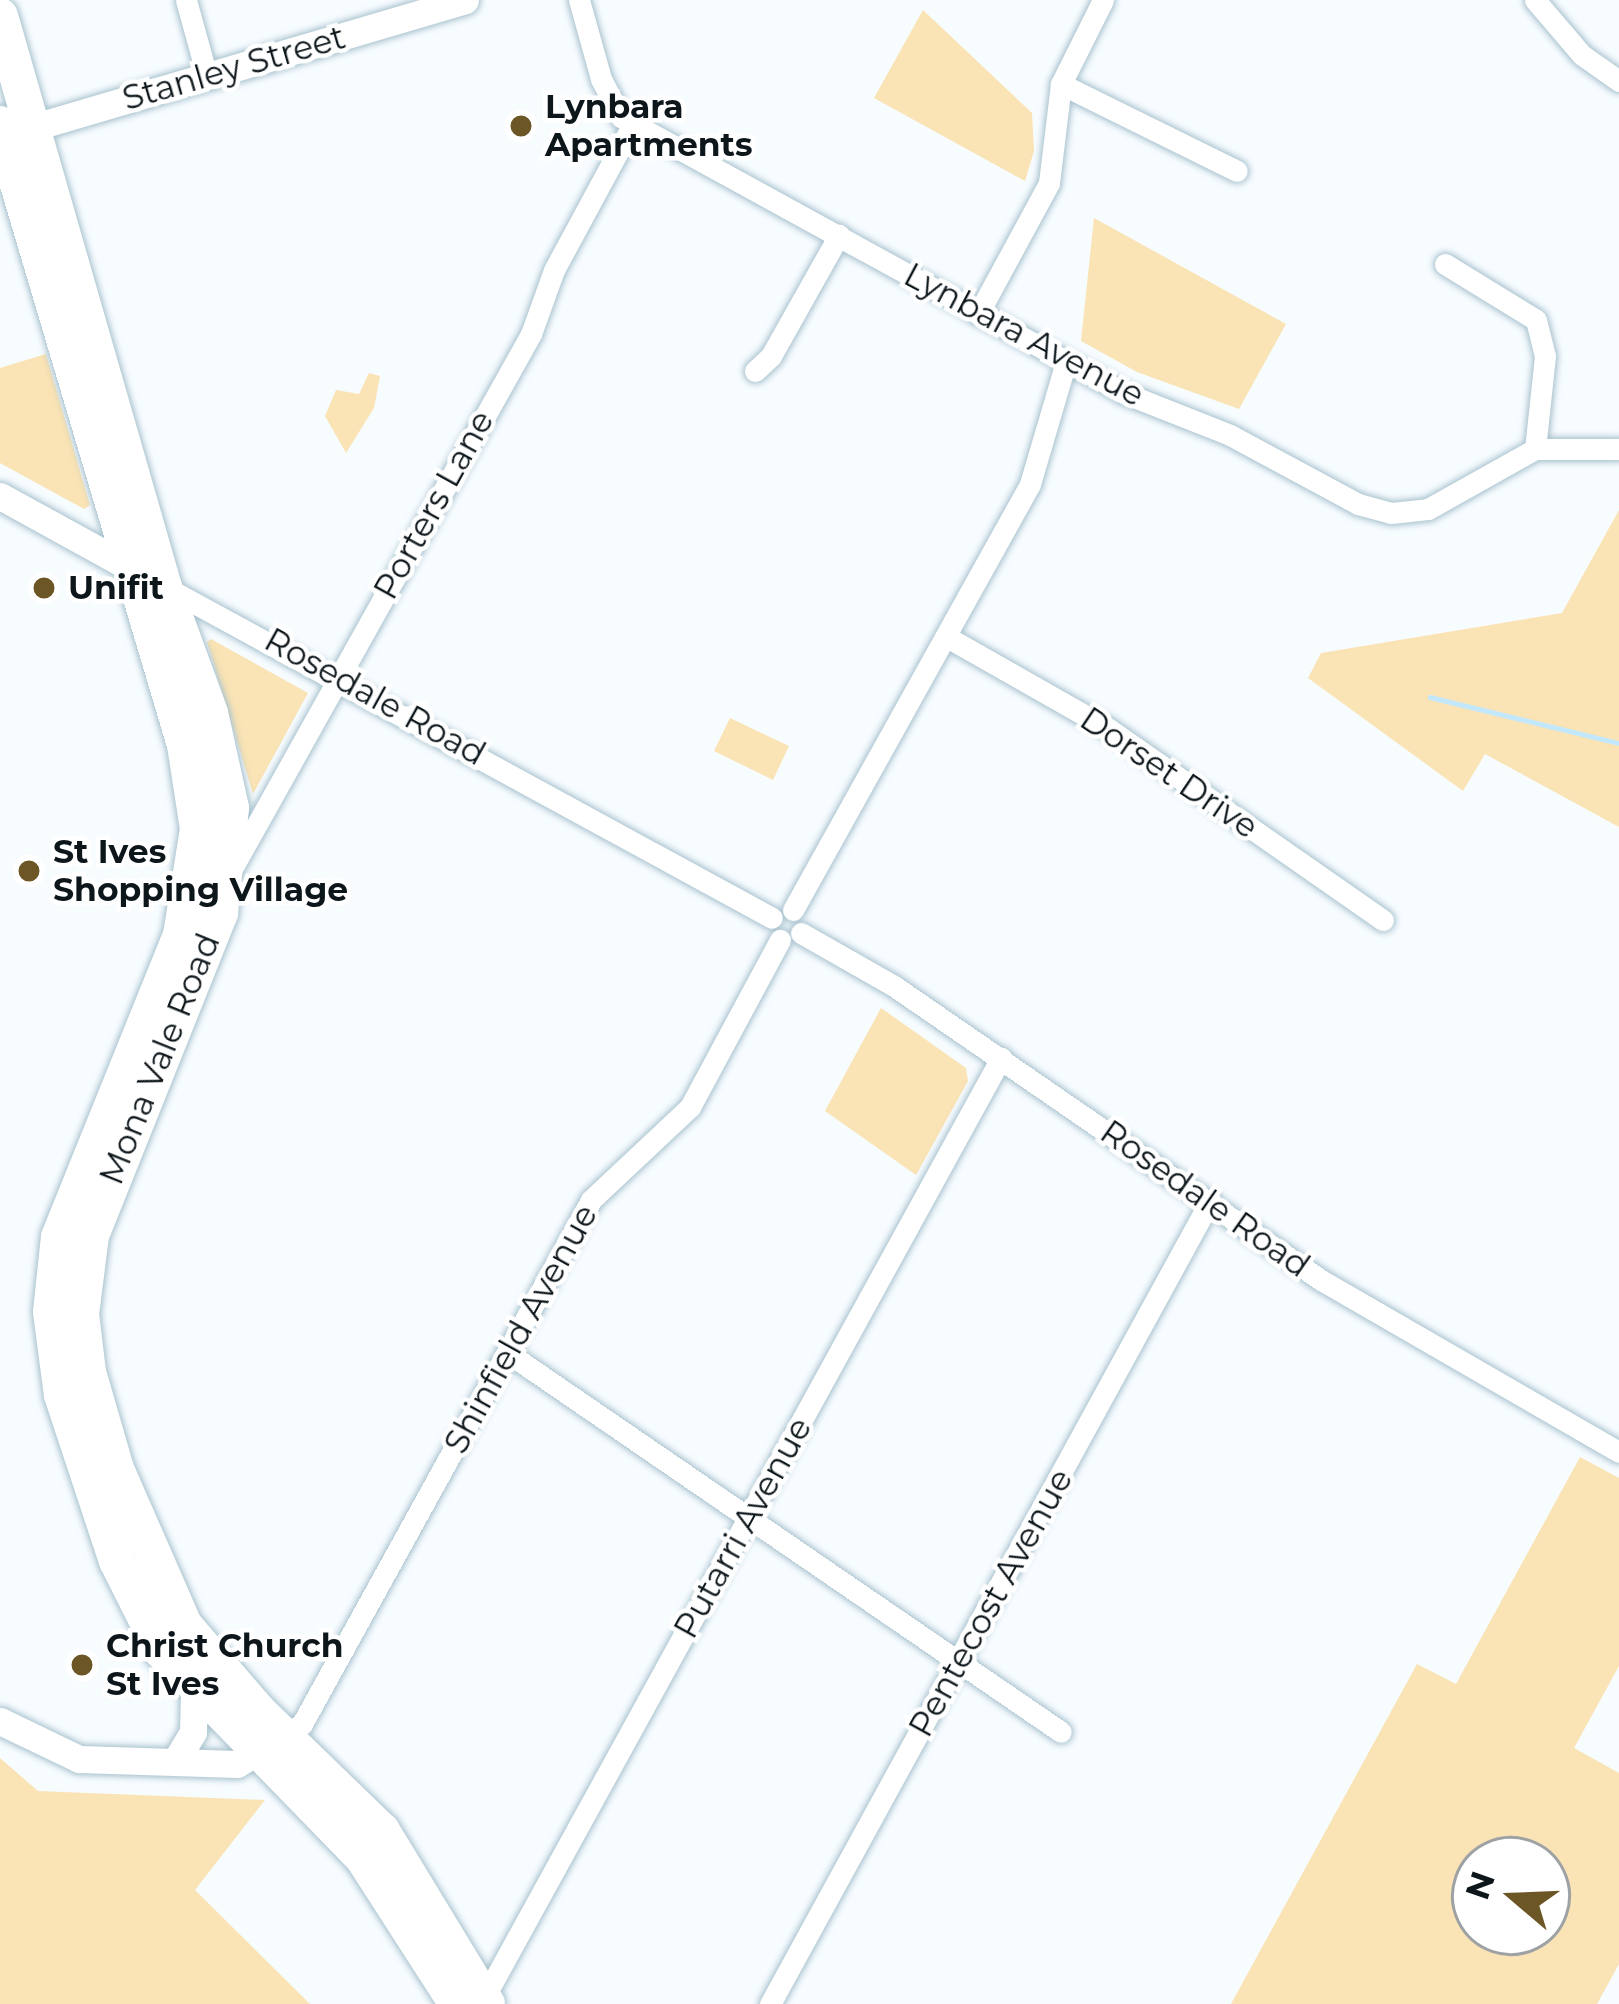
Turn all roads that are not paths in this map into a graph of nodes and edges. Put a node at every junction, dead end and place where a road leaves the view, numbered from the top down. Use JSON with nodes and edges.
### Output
{"nodes":[{"id":1,"x":186,"y":0,"type":"edge"},
{"id":2,"x":465,"y":0,"type":"edge"},
{"id":3,"x":579,"y":0,"type":"edge"},
{"id":4,"x":1103,"y":0,"type":"edge"},
{"id":5,"x":1535,"y":0,"type":"edge"},
{"id":6,"x":0,"y":16,"type":"edge"},
{"id":7,"x":207,"y":76,"type":"junction"},
{"id":8,"x":1619,"y":81,"type":"edge"},
{"id":9,"x":1060,"y":84,"type":"junction"},
{"id":10,"x":633,"y":124,"type":"junction"},
{"id":11,"x":12,"y":129,"type":"edge"},
{"id":12,"x":1237,"y":170,"type":"dead end"},
{"id":13,"x":839,"y":235,"type":"junction"},
{"id":14,"x":1445,"y":264,"type":"dead end"},
{"id":15,"x":978,"y":314,"type":"junction"},
{"id":16,"x":1066,"y":362,"type":"junction"},
{"id":17,"x":755,"y":371,"type":"dead end"},
{"id":18,"x":1535,"y":449,"type":"junction"},
{"id":19,"x":1619,"y":449,"type":"edge"},
{"id":20,"x":0,"y":496,"type":"edge"},
{"id":21,"x":130,"y":568,"type":"junction"},
{"id":22,"x":164,"y":587,"type":"junction"},
{"id":23,"x":947,"y":638,"type":"junction"},
{"id":24,"x":338,"y":676,"type":"junction"},
{"id":25,"x":226,"y":882,"type":"junction"},
{"id":26,"x":783,"y":914,"type":"junction"},
{"id":27,"x":1383,"y":920,"type":"dead end"},
{"id":28,"x":791,"y":936,"type":"junction"},
{"id":29,"x":1001,"y":1058,"type":"junction"},
{"id":30,"x":1210,"y":1201,"type":"junction"},
{"id":31,"x":508,"y":1353,"type":"junction"},
{"id":32,"x":1619,"y":1452,"type":"edge"},
{"id":33,"x":751,"y":1515,"type":"junction"},
{"id":34,"x":959,"y":1662,"type":"junction"},
{"id":35,"x":194,"y":1691,"type":"junction"},
{"id":36,"x":0,"y":1720,"type":"edge"},
{"id":37,"x":1061,"y":1732,"type":"dead end"},
{"id":38,"x":269,"y":1744,"type":"junction"},
{"id":39,"x":175,"y":1762,"type":"junction"},
{"id":40,"x":476,"y":2002,"type":"edge"},
{"id":41,"x":770,"y":2004,"type":"edge"}],
"edges":[{"from":1,"to":7,"type":"street"},
{"from":2,"to":7,"type":"street","name":"Stanley Street"},
{"from":3,"to":10,"type":"street","name":"Lynbara Avenue"},
{"from":4,"to":9,"type":"street"},
{"from":5,"to":8,"type":"street"},
{"from":6,"to":11,"type":"highway","name":"Mona Vale Road"},
{"from":7,"to":11,"type":"street","name":"Stanley Street"},
{"from":9,"to":12,"type":"street"},
{"from":9,"to":15,"type":"street"},
{"from":10,"to":13,"type":"street","name":"Lynbara Avenue"},
{"from":10,"to":24,"type":"street","name":"Porters Lane"},
{"from":11,"to":21,"type":"highway","name":"Mona Vale Road"},
{"from":11,"to":22,"type":"highway","name":"Mona Vale Road"},
{"from":13,"to":15,"type":"street","name":"Lynbara Avenue"},
{"from":13,"to":17,"type":"street"},
{"from":14,"to":18,"type":"street"},
{"from":15,"to":16,"type":"street","name":"Lynbara Avenue"},
{"from":16,"to":18,"type":"street","name":"Lynbara Avenue"},
{"from":16,"to":23,"type":"street"},
{"from":18,"to":19,"type":"street"},
{"from":20,"to":21,"type":"street"},
{"from":21,"to":22,"type":"street"},
{"from":21,"to":35,"type":"highway","name":"Mona Vale Road"},
{"from":22,"to":24,"type":"street","name":"Rosedale Road"},
{"from":22,"to":25,"type":"highway","name":"Mona Vale Road"},
{"from":23,"to":26,"type":"street"},
{"from":23,"to":27,"type":"street","name":"Dorset Drive"},
{"from":24,"to":25,"type":"street","name":"Porters Lane"},
{"from":24,"to":26,"type":"street","name":"Rosedale Road"},
{"from":25,"to":38,"type":"highway","name":"Mona Vale Road"},
{"from":26,"to":28,"type":"street"},
{"from":28,"to":29,"type":"street","name":"Rosedale Road"},
{"from":28,"to":31,"type":"street","name":"Shinfield Avenue"},
{"from":29,"to":30,"type":"street","name":"Rosedale Road"},
{"from":29,"to":33,"type":"street","name":"Putarri Avenue"},
{"from":30,"to":32,"type":"street","name":"Rosedale Road"},
{"from":30,"to":34,"type":"street","name":"Pentecost Avenue"},
{"from":31,"to":33,"type":"street"},
{"from":31,"to":38,"type":"street","name":"Shinfield Avenue"},
{"from":33,"to":34,"type":"street"},
{"from":33,"to":40,"type":"street","name":"Putarri Avenue"},
{"from":34,"to":37,"type":"street"},
{"from":34,"to":41,"type":"street","name":"Pentecost Avenue"},
{"from":35,"to":38,"type":"highway","name":"Mona Vale Road"},
{"from":35,"to":39,"type":"street"},
{"from":36,"to":39,"type":"street"},
{"from":38,"to":39,"type":"street"},
{"from":38,"to":40,"type":"highway","name":"Mona Vale Road"}]}
